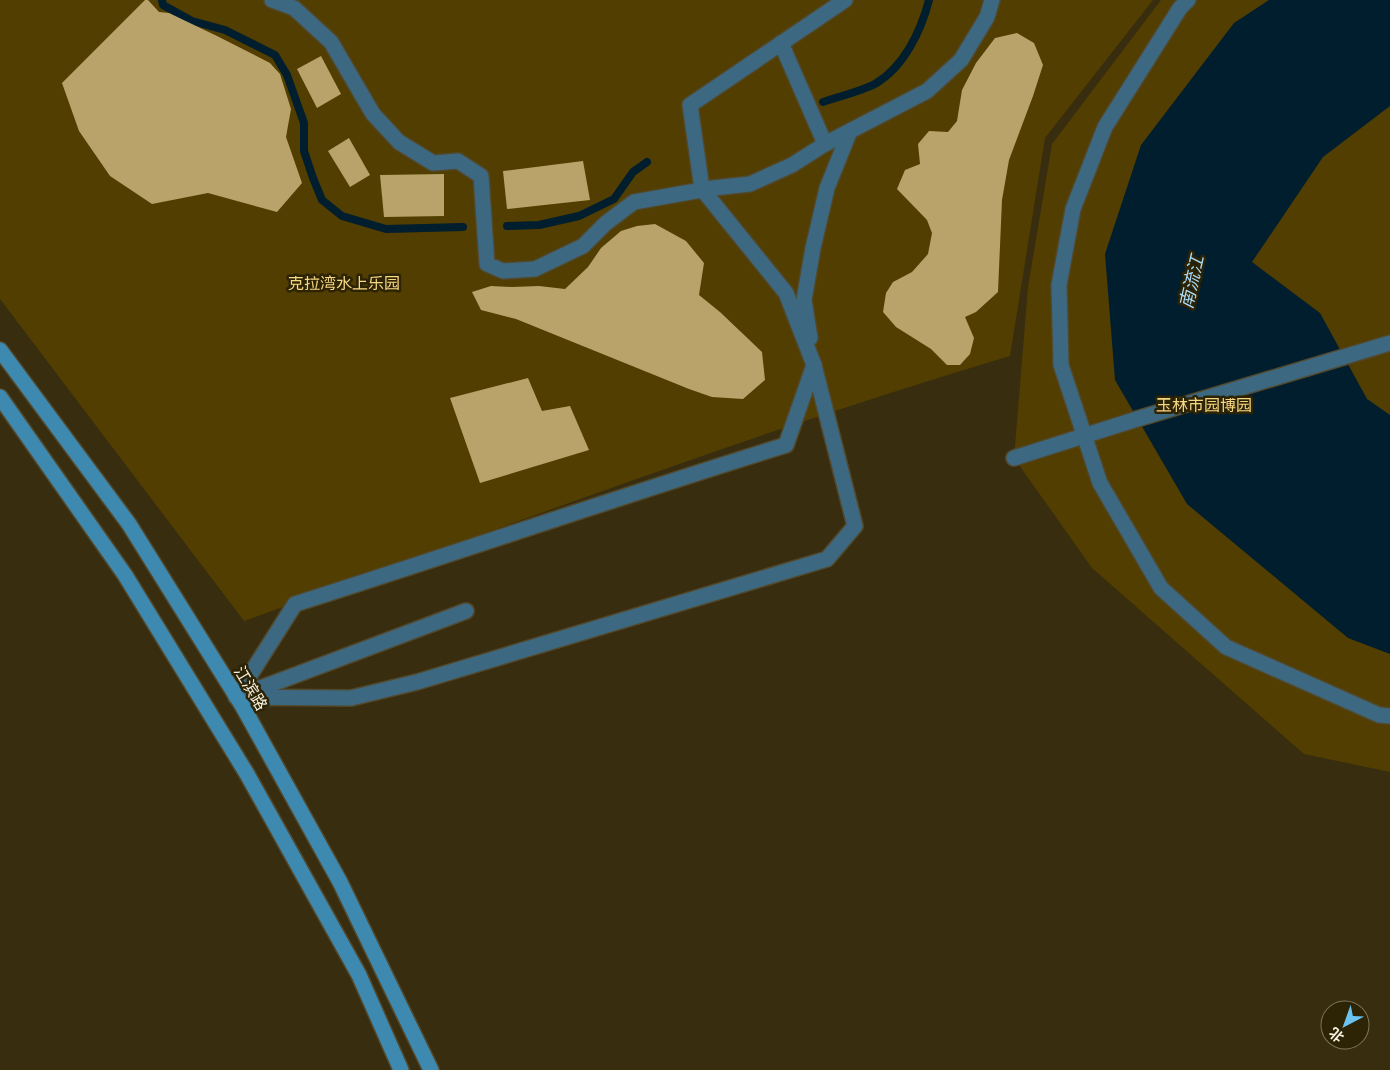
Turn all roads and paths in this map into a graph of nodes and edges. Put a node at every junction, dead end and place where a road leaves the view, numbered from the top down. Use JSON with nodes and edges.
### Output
{"nodes":[{"id":1,"x":272,"y":0,"type":"edge"},
{"id":2,"x":845,"y":0,"type":"edge"},
{"id":3,"x":992,"y":0,"type":"edge"},
{"id":4,"x":1188,"y":0,"type":"edge"},
{"id":5,"x":781,"y":43,"type":"junction"},
{"id":6,"x":850,"y":131,"type":"junction"},
{"id":7,"x":824,"y":144,"type":"junction"},
{"id":8,"x":702,"y":189,"type":"junction"},
{"id":9,"x":1390,"y":343,"type":"edge"},
{"id":10,"x":0,"y":350,"type":"edge"},
{"id":11,"x":814,"y":364,"type":"junction"},
{"id":12,"x":0,"y":397,"type":"edge"},
{"id":13,"x":1085,"y":436,"type":"junction"},
{"id":14,"x":1014,"y":458,"type":"dead end"},
{"id":15,"x":466,"y":611,"type":"dead end"},
{"id":16,"x":236,"y":697,"type":"junction"},
{"id":17,"x":1390,"y":716,"type":"edge"},
{"id":18,"x":401,"y":1070,"type":"edge"},
{"id":19,"x":431,"y":1070,"type":"edge"}],
"edges":[{"from":1,"to":8,"type":"street"},
{"from":2,"to":5,"type":"street"},
{"from":3,"to":6,"type":"street"},
{"from":4,"to":13,"type":"street"},
{"from":5,"to":7,"type":"street"},
{"from":5,"to":8,"type":"street"},
{"from":6,"to":7,"type":"street"},
{"from":6,"to":11,"type":"street"},
{"from":7,"to":8,"type":"street"},
{"from":8,"to":11,"type":"street"},
{"from":9,"to":13,"type":"street"},
{"from":10,"to":16,"type":"main road","name":"江滨路"},
{"from":11,"to":16,"type":"street"},
{"from":11,"to":16,"type":"street"},
{"from":12,"to":18,"type":"main road"},
{"from":13,"to":14,"type":"street"},
{"from":13,"to":17,"type":"street"},
{"from":15,"to":16,"type":"street"},
{"from":16,"to":19,"type":"main road","name":"江滨路"}]}
